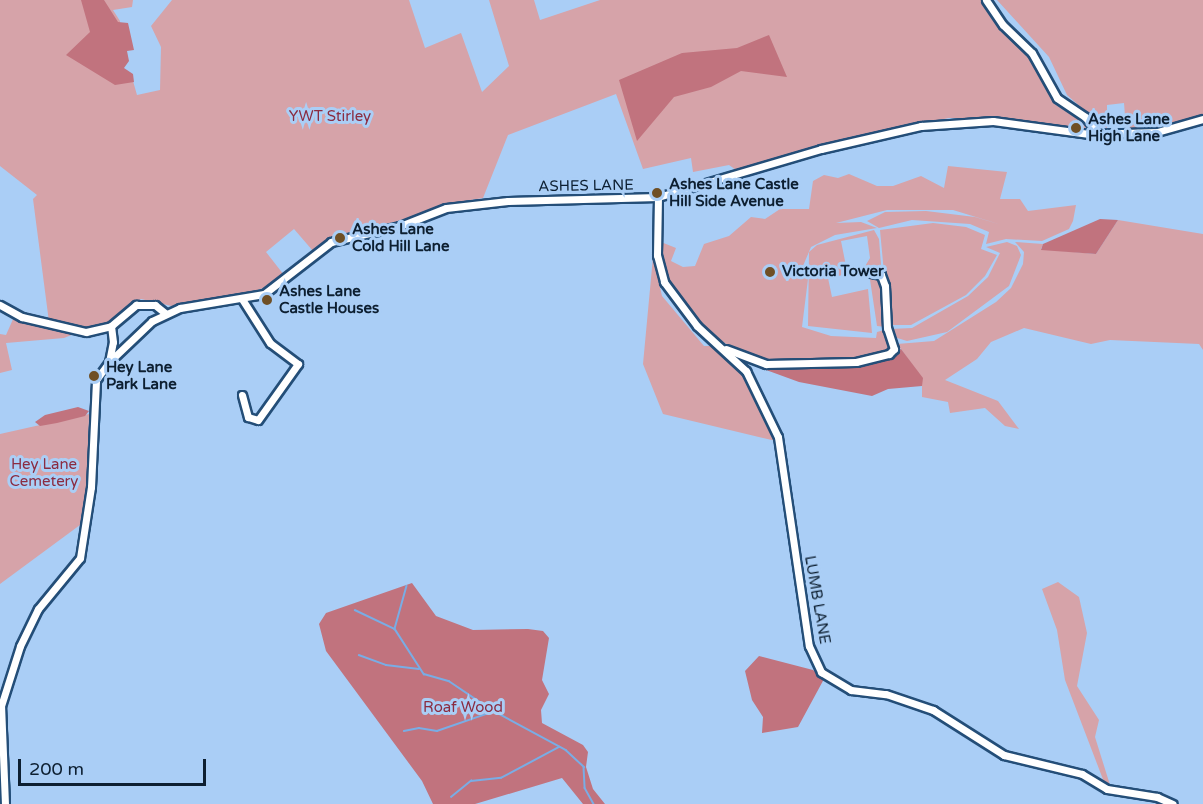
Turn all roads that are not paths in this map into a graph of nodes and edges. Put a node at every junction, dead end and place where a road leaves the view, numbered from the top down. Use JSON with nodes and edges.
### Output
{"nodes":[{"id":1,"x":986,"y":0,"type":"edge"},
{"id":2,"x":1203,"y":119,"type":"edge"},
{"id":3,"x":1100,"y":134,"type":"junction"},
{"id":4,"x":658,"y":197,"type":"junction"},
{"id":5,"x":861,"y":271,"type":"dead end"},
{"id":6,"x":242,"y":299,"type":"junction"},
{"id":7,"x":0,"y":305,"type":"edge"},
{"id":8,"x":166,"y":314,"type":"junction"},
{"id":9,"x":111,"y":326,"type":"junction"},
{"id":10,"x":721,"y":348,"type":"junction"},
{"id":11,"x":109,"y":362,"type":"junction"},
{"id":12,"x":242,"y":395,"type":"dead end"},
{"id":13,"x":4,"y":804,"type":"edge"},
{"id":14,"x":1173,"y":804,"type":"edge"}],
"edges":[{"from":1,"to":3,"type":"street"},
{"from":2,"to":3,"type":"street","name":"ASHES LANE"},
{"from":3,"to":4,"type":"street","name":"ASHES LANE"},
{"from":4,"to":6,"type":"street","name":"ASHES LANE"},
{"from":4,"to":10,"type":"street","name":"LUMB LANE"},
{"from":5,"to":10,"type":"street"},
{"from":6,"to":8,"type":"street","name":"ASHES LANE"},
{"from":6,"to":12,"type":"street"},
{"from":7,"to":9,"type":"street"},
{"from":8,"to":9,"type":"street"},
{"from":8,"to":11,"type":"street","name":"ASHES LANE"},
{"from":9,"to":11,"type":"street"},
{"from":10,"to":14,"type":"street","name":"LUMB LANE"},
{"from":11,"to":13,"type":"street"}]}
